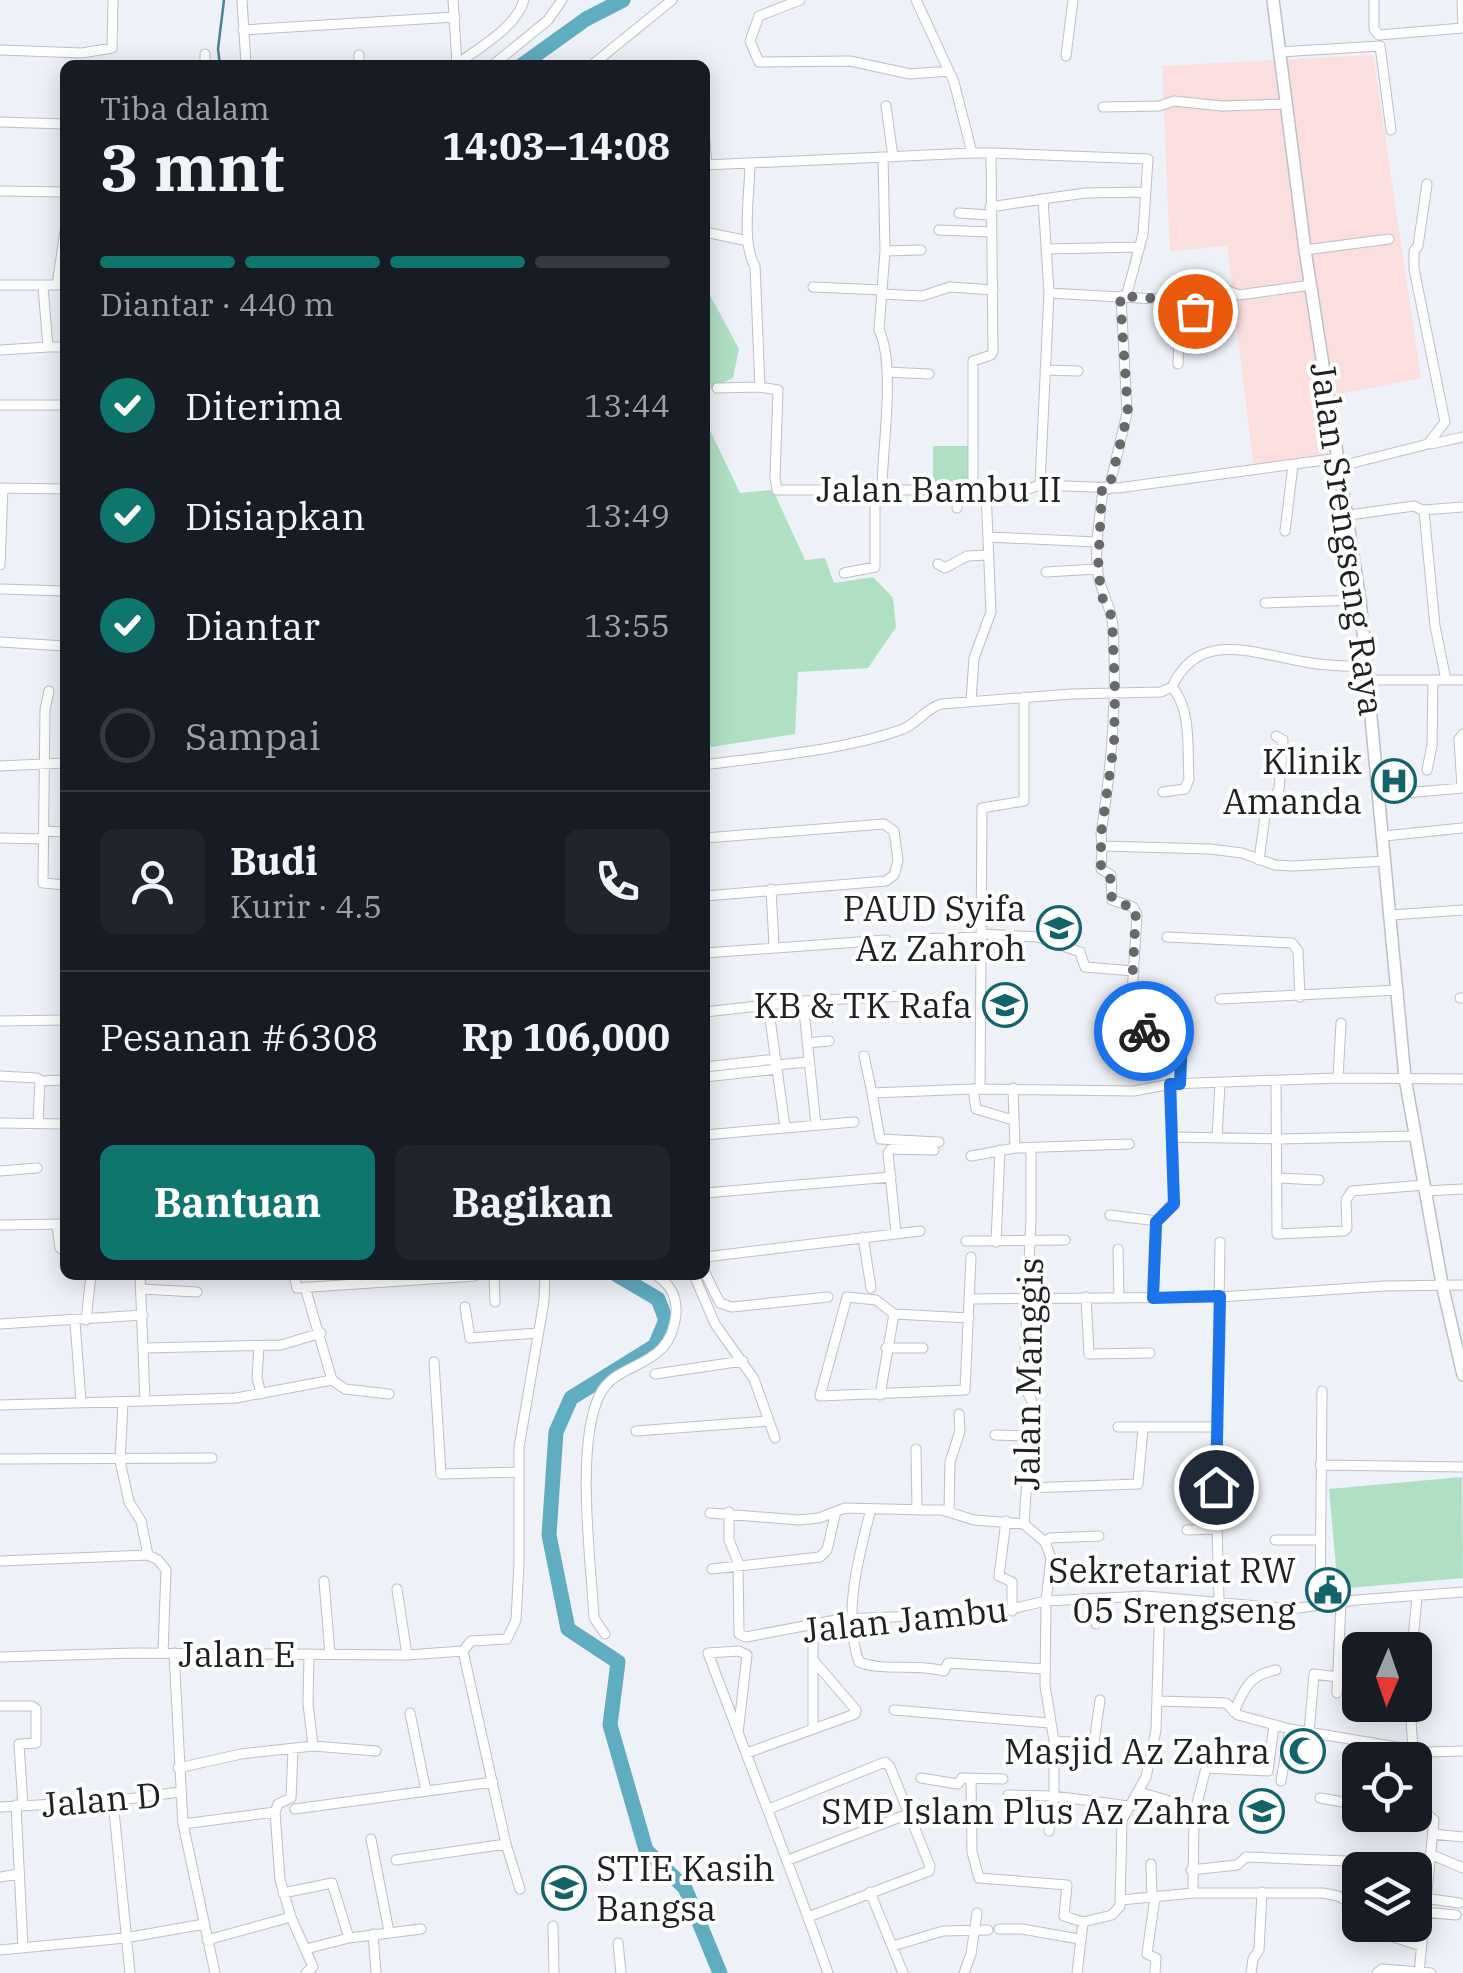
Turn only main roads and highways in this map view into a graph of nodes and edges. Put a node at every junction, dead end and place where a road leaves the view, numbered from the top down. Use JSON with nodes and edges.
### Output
{"nodes":[{"id":1,"x":1273,"y":0,"type":"edge"},
{"id":2,"x":1463,"y":1374,"type":"edge"}],
"edges":[{"from":1,"to":2,"type":"main road","name":"Jalan Srengseng Raya"}]}
